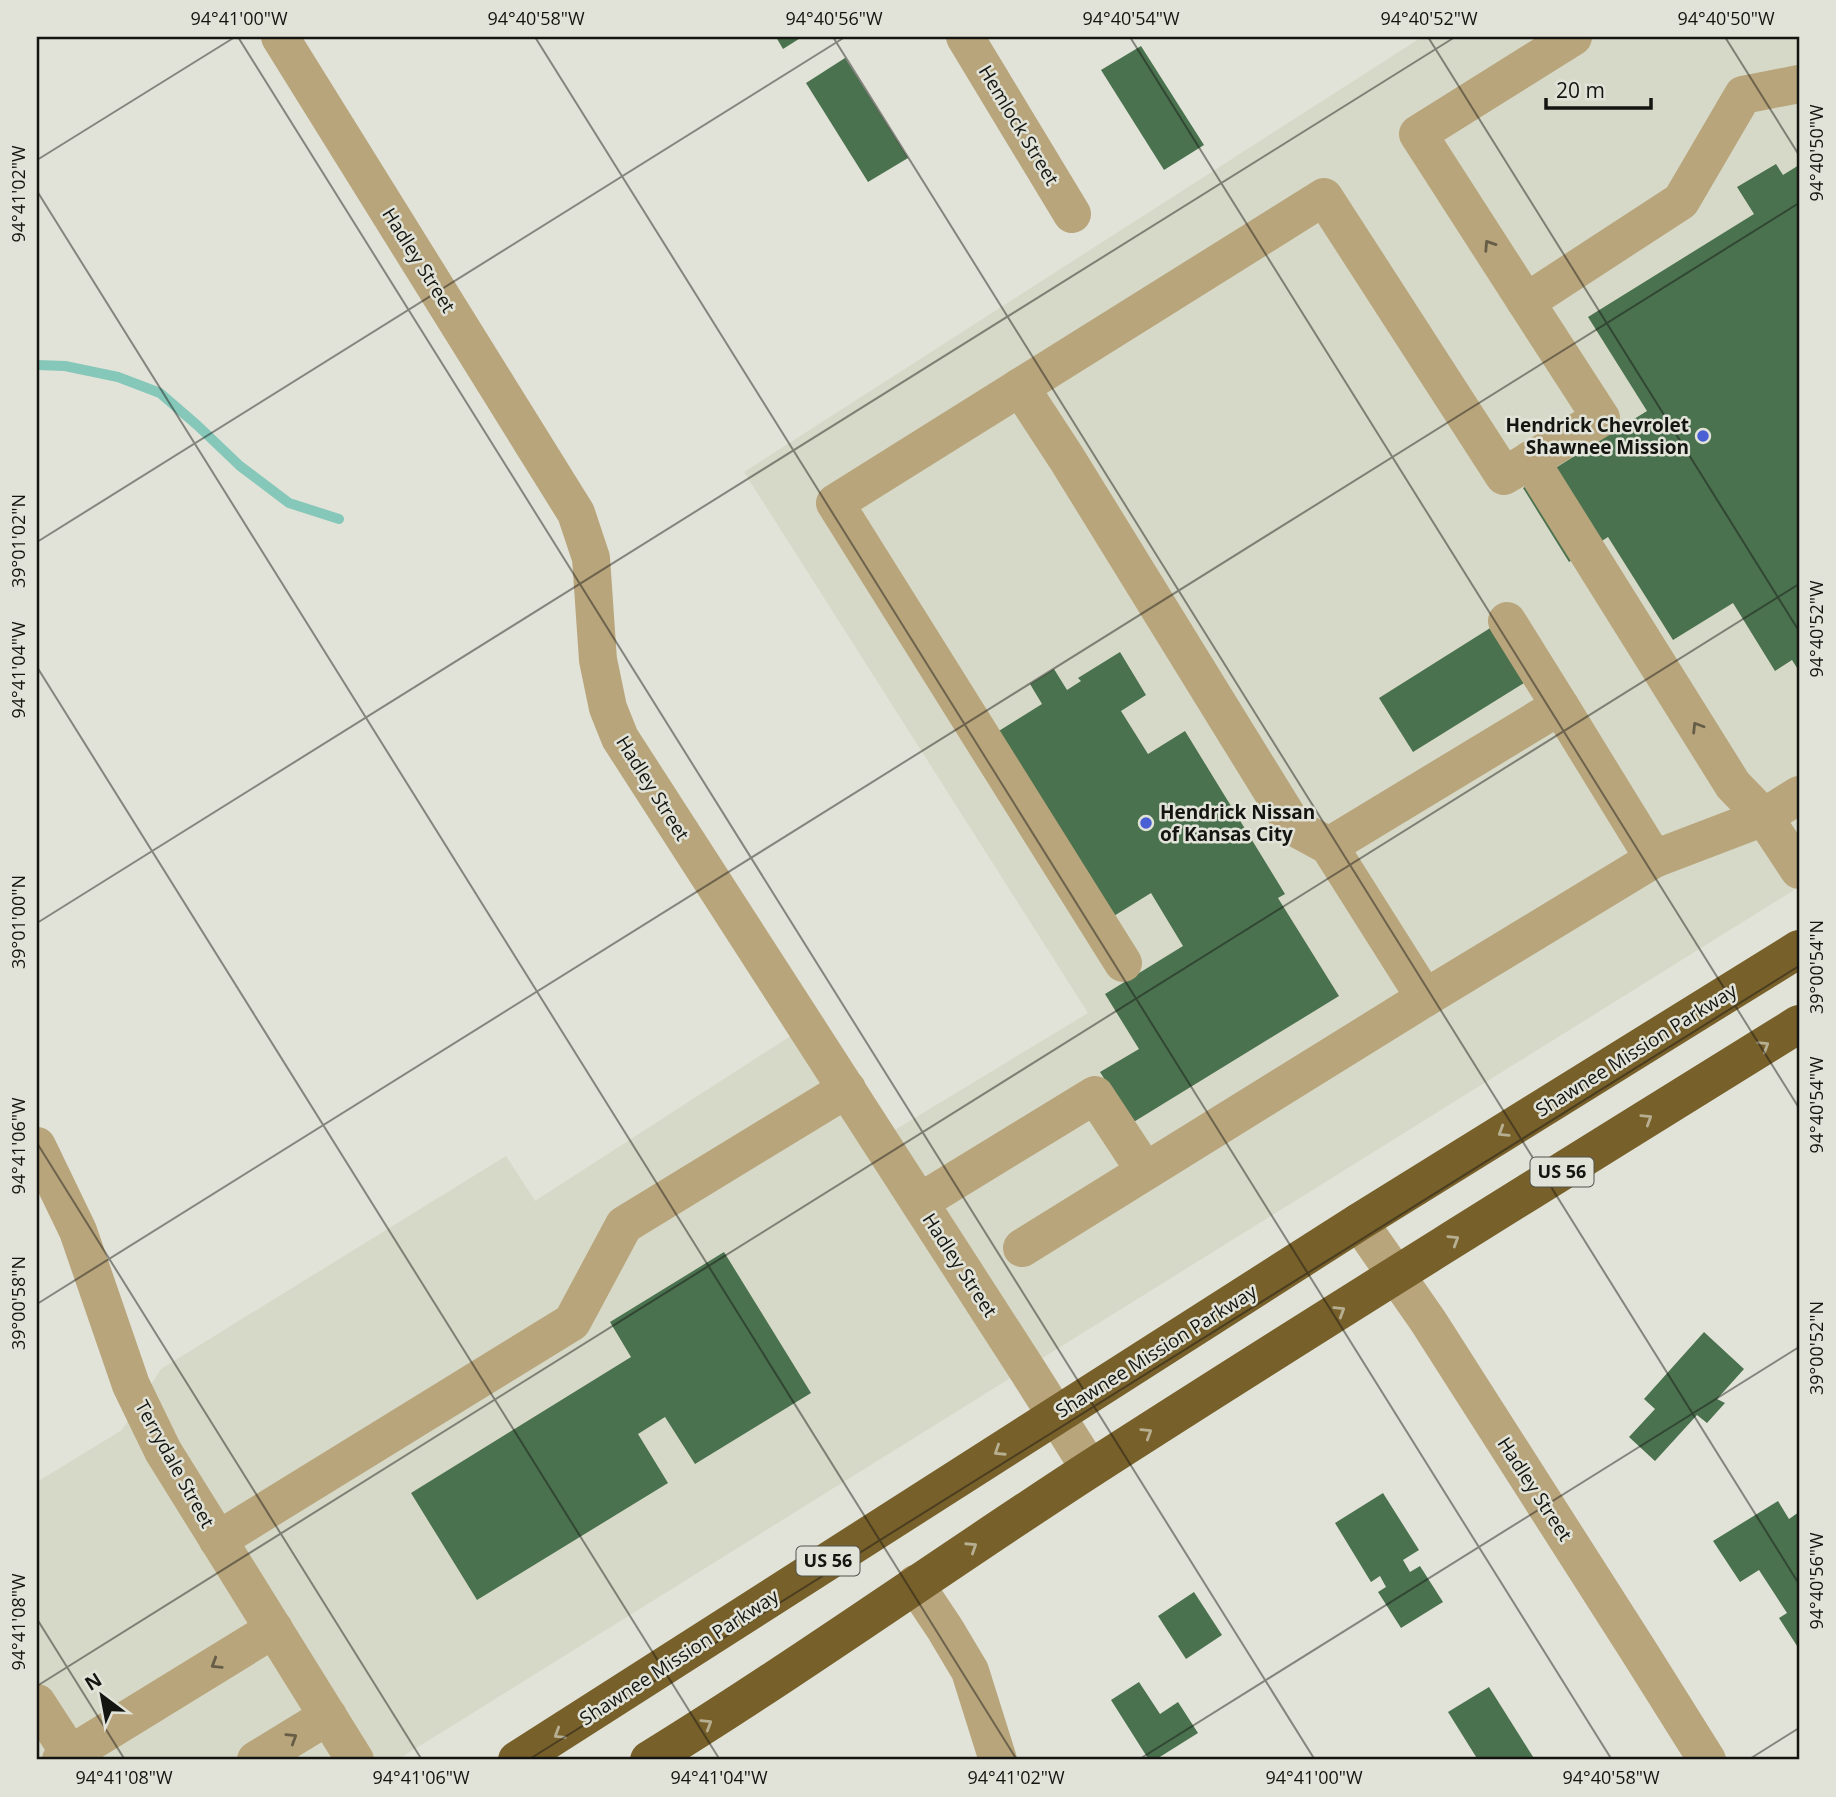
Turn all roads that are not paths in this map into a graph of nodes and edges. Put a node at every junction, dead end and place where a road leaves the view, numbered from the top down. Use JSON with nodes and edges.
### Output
{"nodes":[{"id":1,"x":280,"y":37,"type":"edge"},
{"id":2,"x":965,"y":37,"type":"edge"},
{"id":3,"x":1573,"y":37,"type":"edge"},
{"id":4,"x":1799,"y":84,"type":"edge"},
{"id":5,"x":1073,"y":214,"type":"dead end"},
{"id":6,"x":1526,"y":302,"type":"junction"},
{"id":7,"x":1020,"y":387,"type":"junction"},
{"id":8,"x":1530,"y":460,"type":"junction"},
{"id":9,"x":1507,"y":621,"type":"dead end"},
{"id":10,"x":1560,"y":706,"type":"junction"},
{"id":11,"x":1799,"y":795,"type":"edge"},
{"id":12,"x":1764,"y":817,"type":"junction"},
{"id":13,"x":1329,"y":846,"type":"junction"},
{"id":14,"x":1654,"y":859,"type":"junction"},
{"id":15,"x":1799,"y":870,"type":"edge"},
{"id":16,"x":1799,"y":949,"type":"edge"},
{"id":17,"x":1123,"y":963,"type":"dead end"},
{"id":18,"x":1425,"y":998,"type":"junction"},
{"id":19,"x":1799,"y":1024,"type":"edge"},
{"id":20,"x":846,"y":1089,"type":"junction"},
{"id":21,"x":37,"y":1146,"type":"edge"},
{"id":22,"x":1145,"y":1171,"type":"junction"},
{"id":23,"x":920,"y":1202,"type":"junction"},
{"id":24,"x":1359,"y":1222,"type":"junction"},
{"id":25,"x":1022,"y":1248,"type":"dead end"},
{"id":26,"x":1396,"y":1276,"type":"junction"},
{"id":27,"x":1056,"y":1414,"type":"junction"},
{"id":28,"x":1090,"y":1469,"type":"junction"},
{"id":29,"x":218,"y":1540,"type":"junction"},
{"id":30,"x":915,"y":1584,"type":"junction"},
{"id":31,"x":274,"y":1629,"type":"junction"},
{"id":32,"x":37,"y":1703,"type":"edge"},
{"id":33,"x":328,"y":1716,"type":"junction"},
{"id":34,"x":68,"y":1758,"type":"edge"},
{"id":35,"x":256,"y":1760,"type":"edge"},
{"id":36,"x":355,"y":1760,"type":"edge"},
{"id":37,"x":517,"y":1760,"type":"edge"},
{"id":38,"x":649,"y":1760,"type":"edge"},
{"id":39,"x":998,"y":1760,"type":"edge"},
{"id":40,"x":1707,"y":1760,"type":"edge"}],
"edges":[{"from":1,"to":20,"type":"street","name":"Hadley Street"},
{"from":2,"to":5,"type":"street","name":"Hemlock Street"},
{"from":6,"to":3,"type":"street","one_way":true},
{"from":4,"to":6,"type":"street"},
{"from":6,"to":8,"type":"street"},
{"from":7,"to":8,"type":"street"},
{"from":7,"to":13,"type":"street"},
{"from":7,"to":17,"type":"street"},
{"from":12,"to":8,"type":"street","one_way":true},
{"from":9,"to":10,"type":"street"},
{"from":10,"to":13,"type":"street"},
{"from":10,"to":14,"type":"street"},
{"from":11,"to":12,"type":"street"},
{"from":12,"to":14,"type":"street"},
{"from":12,"to":15,"type":"street"},
{"from":13,"to":18,"type":"street"},
{"from":14,"to":18,"type":"street"},
{"from":16,"to":24,"type":"highway","name":"Shawnee Mission Parkway","number":"US 56","one_way":true},
{"from":18,"to":22,"type":"street"},
{"from":26,"to":19,"type":"highway","number":"US 56","one_way":true},
{"from":20,"to":23,"type":"street","name":"Hadley Street"},
{"from":20,"to":29,"type":"street"},
{"from":21,"to":29,"type":"street","name":"Terrydale Street"},
{"from":22,"to":23,"type":"street"},
{"from":22,"to":25,"type":"street"},
{"from":23,"to":27,"type":"street","name":"Hadley Street"},
{"from":24,"to":26,"type":"street","name":"Hadley Street"},
{"from":24,"to":27,"type":"highway","name":"Shawnee Mission Parkway","number":"US 56"},
{"from":28,"to":26,"type":"highway","number":"US 56","one_way":true},
{"from":26,"to":40,"type":"street","name":"Hadley Street"},
{"from":27,"to":28,"type":"street","name":"Hadley Street"},
{"from":27,"to":37,"type":"highway","name":"Shawnee Mission Parkway","number":"US 56","one_way":true},
{"from":30,"to":28,"type":"highway","number":"US 56","one_way":true},
{"from":29,"to":31,"type":"street","name":"Terrydale Street"},
{"from":38,"to":30,"type":"highway","number":"US 56","one_way":true},
{"from":30,"to":39,"type":"street"},
{"from":31,"to":33,"type":"street","name":"Terrydale Street"},
{"from":31,"to":34,"type":"street","one_way":true},
{"from":32,"to":34,"type":"street"},
{"from":35,"to":33,"type":"street","one_way":true},
{"from":33,"to":36,"type":"street","name":"Terrydale Street"}]}
